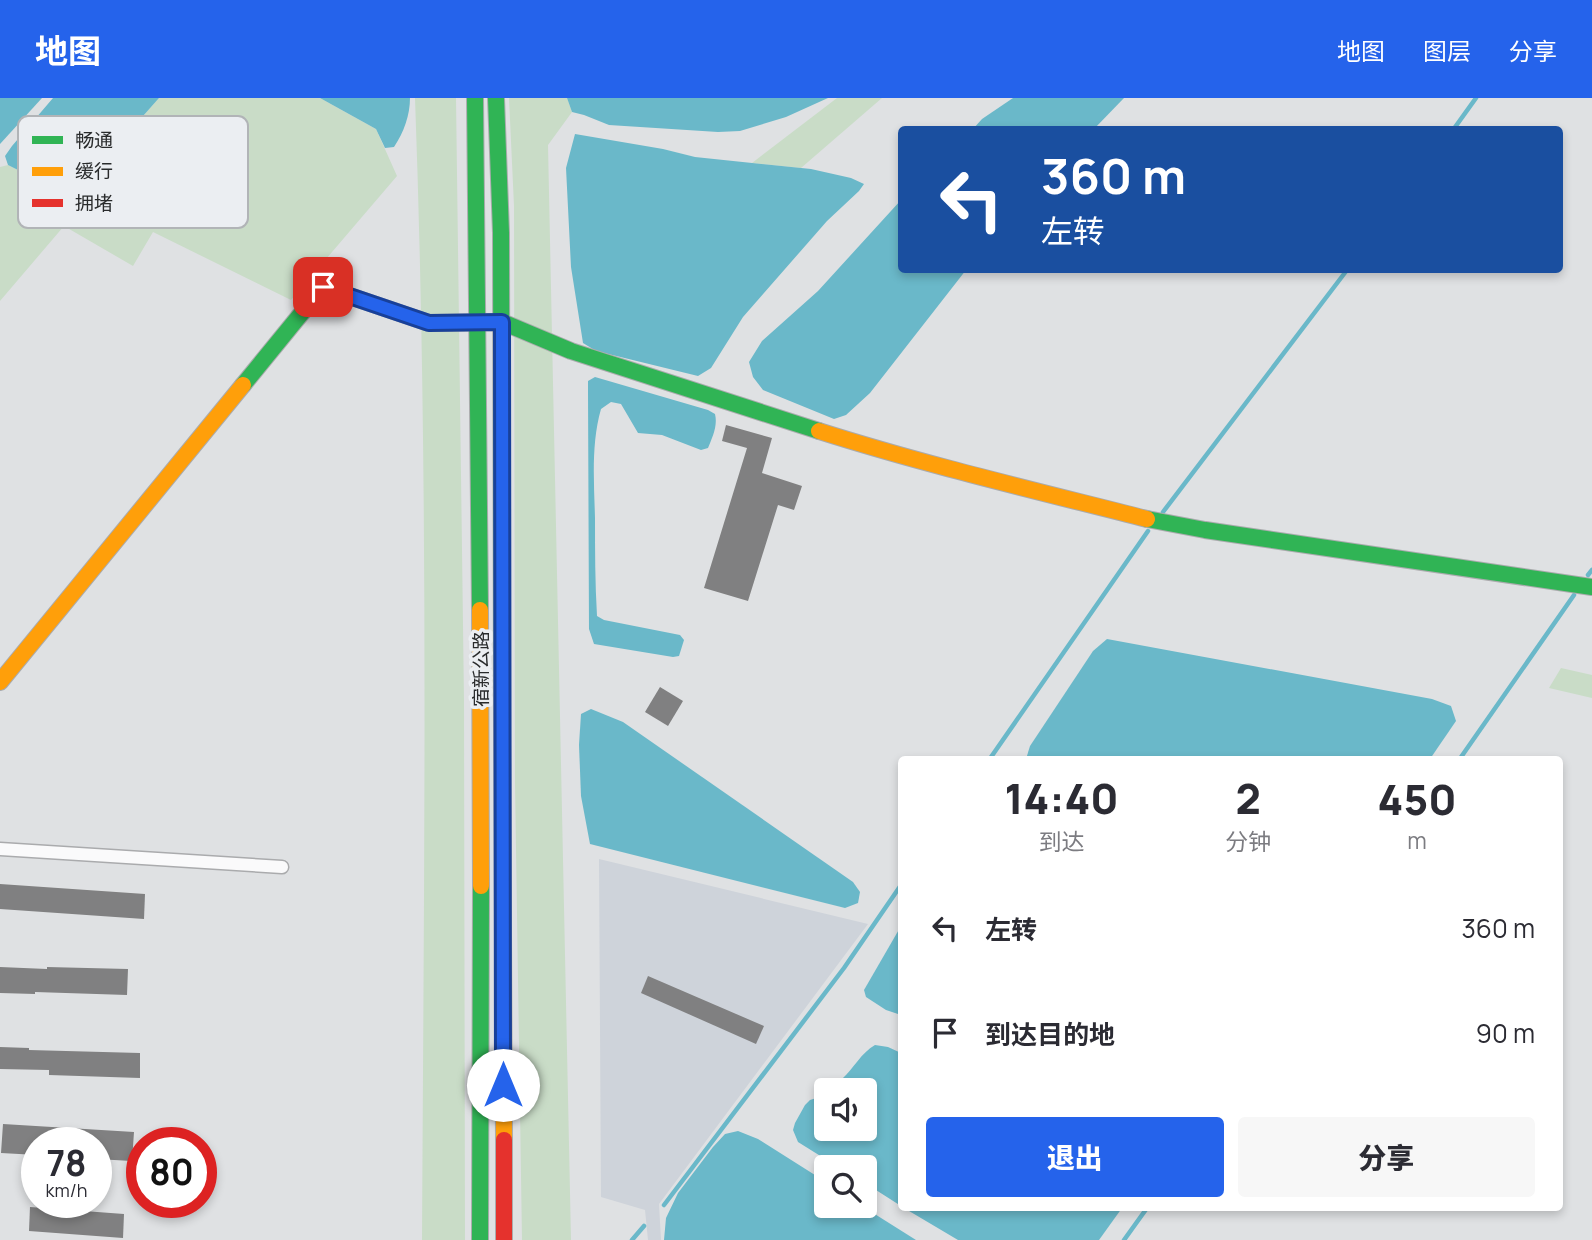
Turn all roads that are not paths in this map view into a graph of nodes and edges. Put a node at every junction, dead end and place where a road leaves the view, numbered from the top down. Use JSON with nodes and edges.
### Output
{"nodes":[{"id":1,"x":475,"y":98,"type":"edge"},
{"id":2,"x":496,"y":98,"type":"edge"},
{"id":3,"x":502,"y":322,"type":"junction"},
{"id":4,"x":478,"y":323,"type":"junction"},
{"id":5,"x":1592,"y":587,"type":"edge"},
{"id":6,"x":0,"y":682,"type":"edge"},
{"id":7,"x":0,"y":849,"type":"edge"},
{"id":8,"x":282,"y":867,"type":"dead end"},
{"id":9,"x":480,"y":1240,"type":"edge"},
{"id":10,"x":504,"y":1240,"type":"edge"}],
"edges":[{"from":1,"to":4,"type":"main road","name":"宿新公路"},
{"from":2,"to":3,"type":"main road","name":"宿新公路"},
{"from":3,"to":4,"type":"main road"},
{"from":3,"to":5,"type":"main road"},
{"from":3,"to":10,"type":"main road","name":"宿新公路"},
{"from":4,"to":6,"type":"main road"},
{"from":4,"to":9,"type":"main road","name":"宿新公路"},
{"from":7,"to":8,"type":"street"}]}
